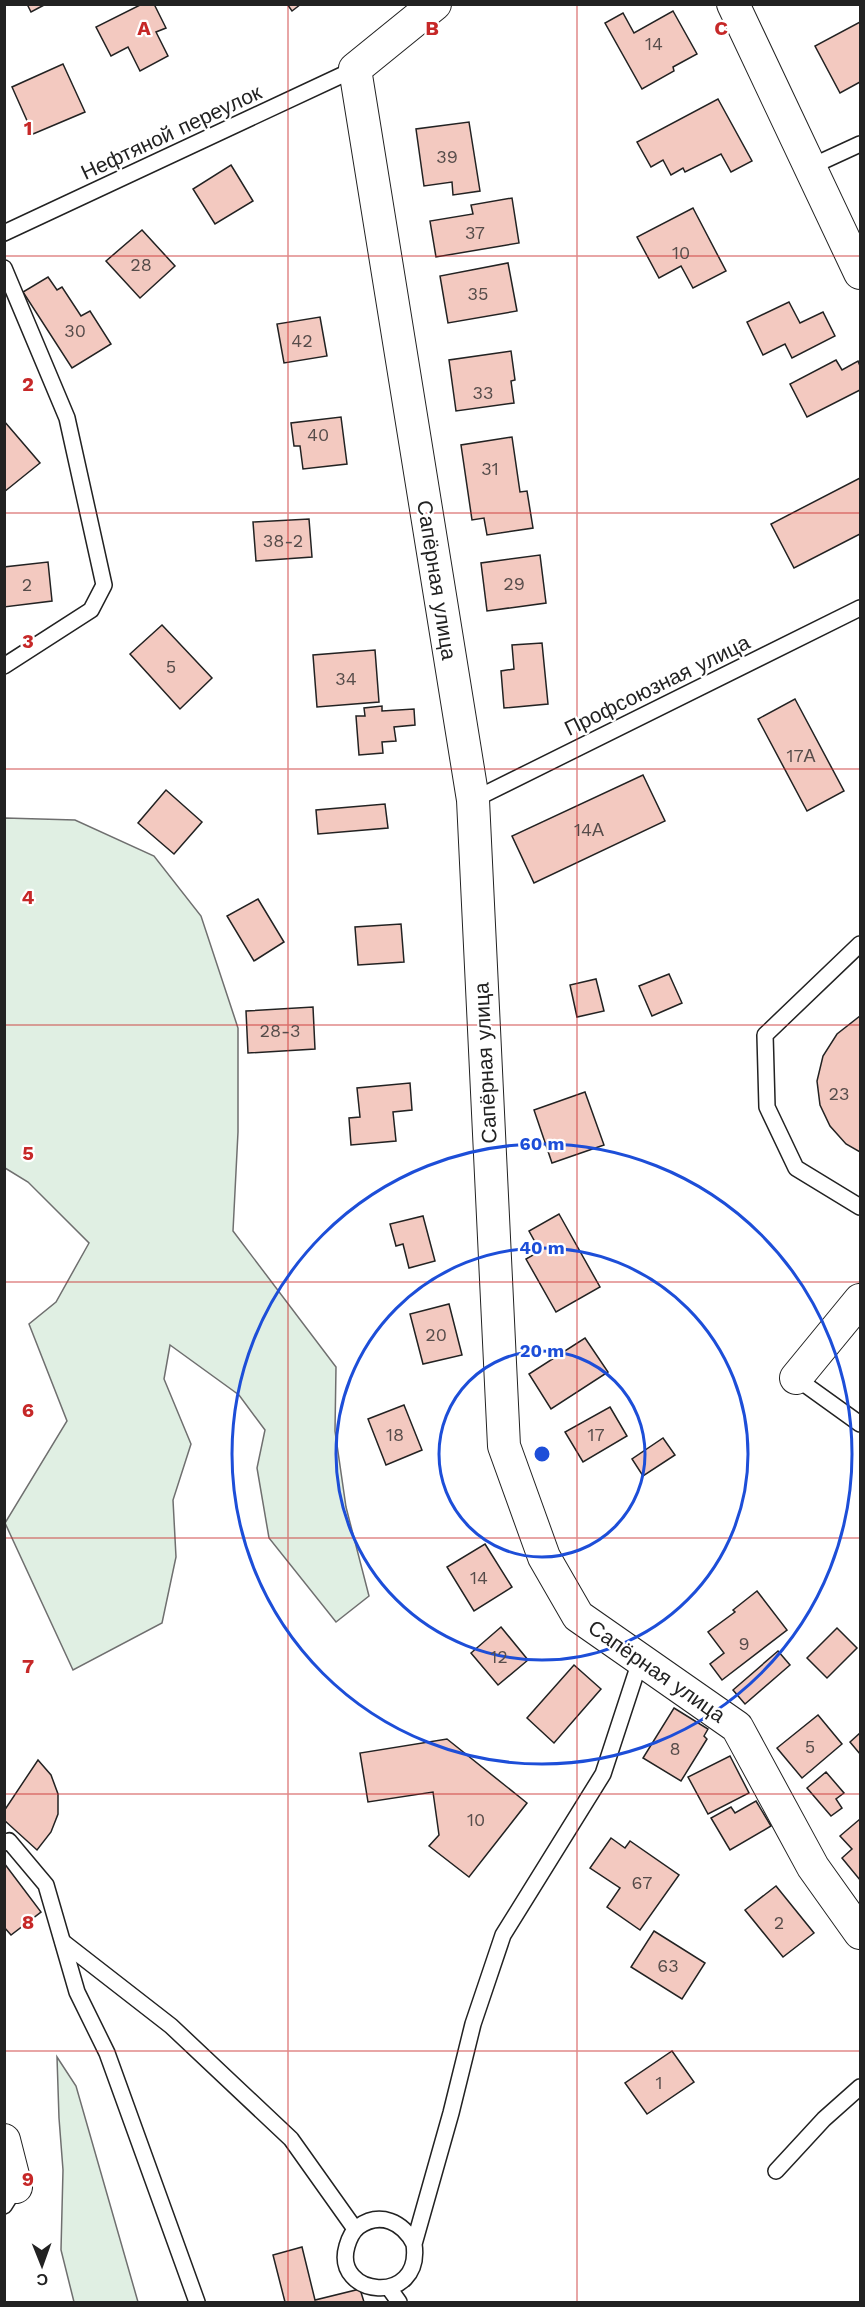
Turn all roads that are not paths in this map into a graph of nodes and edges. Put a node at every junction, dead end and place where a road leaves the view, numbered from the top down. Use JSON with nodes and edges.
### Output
{"nodes":[{"id":1,"x":435,"y":4,"type":"edge"},
{"id":2,"x":733,"y":4,"type":"edge"},
{"id":3,"x":355,"y":69,"type":"junction"},
{"id":4,"x":861,"y":144,"type":"edge"},
{"id":5,"x":810,"y":167,"type":"junction"},
{"id":6,"x":4,"y":233,"type":"edge"},
{"id":7,"x":4,"y":268,"type":"edge"},
{"id":8,"x":861,"y":273,"type":"edge"},
{"id":9,"x":861,"y":608,"type":"edge"},
{"id":10,"x":4,"y":666,"type":"edge"},
{"id":11,"x":473,"y":800,"type":"junction"},
{"id":12,"x":861,"y":944,"type":"edge"},
{"id":13,"x":861,"y":1207,"type":"edge"},
{"id":14,"x":861,"y":1300,"type":"edge"},
{"id":15,"x":796,"y":1378,"type":"joint"},
{"id":16,"x":861,"y":1424,"type":"edge"},
{"id":17,"x":641,"y":1658,"type":"junction"},
{"id":18,"x":4,"y":1843,"type":"edge"},
{"id":19,"x":861,"y":1933,"type":"edge"},
{"id":20,"x":63,"y":1942,"type":"junction"},
{"id":21,"x":861,"y":2087,"type":"edge"},
{"id":22,"x":4,"y":2140,"type":"edge"},
{"id":23,"x":776,"y":2171,"type":"dead end"},
{"id":24,"x":10,"y":2197,"type":"edge"},
{"id":25,"x":355,"y":2229,"type":"junction"},
{"id":26,"x":414,"y":2244,"type":"junction"},
{"id":27,"x":389,"y":2288,"type":"junction"},
{"id":28,"x":197,"y":2302,"type":"edge"},
{"id":29,"x":399,"y":2302,"type":"edge"}],
"edges":[{"from":1,"to":3,"type":"street"},
{"from":2,"to":5,"type":"street"},
{"from":3,"to":6,"type":"lane","name":"Нефтяной переулок"},
{"from":3,"to":11,"type":"street","name":"Сапёрная улица"},
{"from":4,"to":5,"type":"lane"},
{"from":5,"to":8,"type":"street"},
{"from":7,"to":10,"type":"lane"},
{"from":9,"to":11,"type":"lane","name":"Профсоюзная улица"},
{"from":11,"to":17,"type":"street","name":"Сапёрная улица"},
{"from":12,"to":13,"type":"lane"},
{"from":14,"to":15,"type":"street"},
{"from":15,"to":16,"type":"lane"},
{"from":17,"to":19,"type":"street","name":"Сапёрная улица"},
{"from":17,"to":26,"type":"lane"},
{"from":18,"to":20,"type":"lane"},
{"from":20,"to":25,"type":"lane"},
{"from":20,"to":28,"type":"lane"},
{"from":21,"to":23,"type":"lane"},
{"from":22,"to":24,"type":"street"},
{"from":25,"to":26,"type":"lane"},
{"from":25,"to":27,"type":"lane"},
{"from":26,"to":27,"type":"lane"},
{"from":27,"to":29,"type":"lane"}]}
